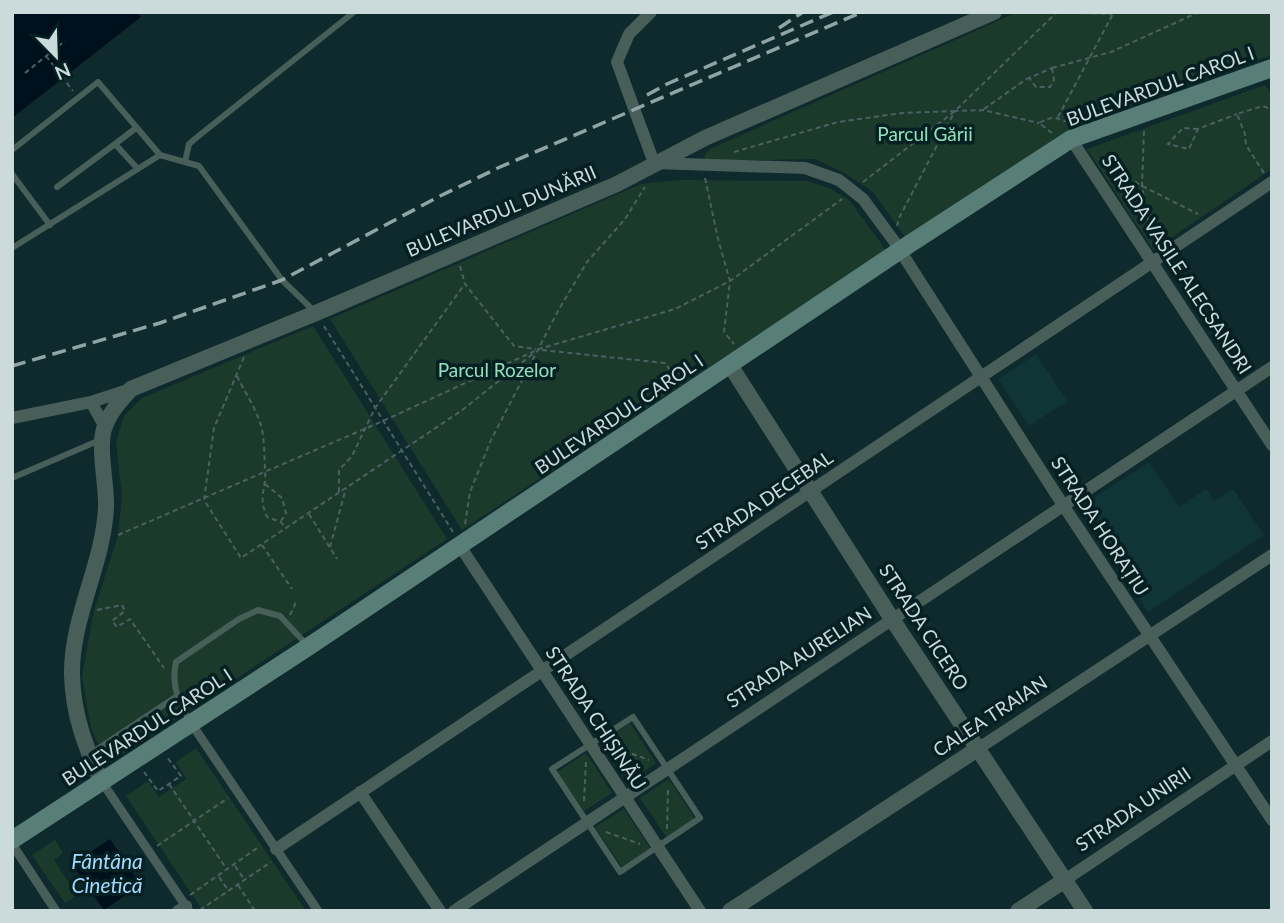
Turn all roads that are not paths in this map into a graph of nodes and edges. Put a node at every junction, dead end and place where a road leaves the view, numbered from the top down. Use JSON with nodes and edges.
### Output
{"nodes":[{"id":1,"x":354,"y":12,"type":"edge"},
{"id":2,"x":651,"y":12,"type":"edge"},
{"id":3,"x":994,"y":12,"type":"edge"},
{"id":4,"x":1270,"y":71,"type":"edge"},
{"id":5,"x":136,"y":128,"type":"junction"},
{"id":6,"x":1075,"y":136,"type":"junction"},
{"id":7,"x":115,"y":144,"type":"junction"},
{"id":8,"x":12,"y":150,"type":"edge"},
{"id":9,"x":160,"y":155,"type":"junction"},
{"id":10,"x":185,"y":162,"type":"junction"},
{"id":11,"x":653,"y":163,"type":"junction"},
{"id":12,"x":138,"y":169,"type":"junction"},
{"id":13,"x":12,"y":174,"type":"edge"},
{"id":14,"x":1271,"y":182,"type":"edge"},
{"id":15,"x":57,"y":187,"type":"dead end"},
{"id":16,"x":50,"y":225,"type":"junction"},
{"id":17,"x":897,"y":246,"type":"junction"},
{"id":18,"x":12,"y":248,"type":"edge"},
{"id":19,"x":1153,"y":262,"type":"junction"},
{"id":20,"x":316,"y":313,"type":"junction"},
{"id":21,"x":736,"y":361,"type":"junction"},
{"id":22,"x":1272,"y":367,"type":"edge"},
{"id":23,"x":982,"y":378,"type":"junction"},
{"id":24,"x":131,"y":389,"type":"junction"},
{"id":25,"x":1236,"y":390,"type":"junction"},
{"id":26,"x":91,"y":402,"type":"junction"},
{"id":27,"x":12,"y":418,"type":"edge"},
{"id":28,"x":103,"y":433,"type":"junction"},
{"id":29,"x":1272,"y":445,"type":"edge"},
{"id":30,"x":12,"y":478,"type":"edge"},
{"id":31,"x":812,"y":492,"type":"junction"},
{"id":32,"x":1063,"y":505,"type":"junction"},
{"id":33,"x":460,"y":546,"type":"junction"},
{"id":34,"x":1272,"y":555,"type":"edge"},
{"id":35,"x":892,"y":619,"type":"junction"},
{"id":36,"x":1150,"y":636,"type":"junction"},
{"id":37,"x":308,"y":647,"type":"junction"},
{"id":38,"x":542,"y":670,"type":"junction"},
{"id":39,"x":177,"y":696,"type":"junction"},
{"id":40,"x":191,"y":723,"type":"junction"},
{"id":41,"x":1272,"y":741,"type":"edge"},
{"id":42,"x":592,"y":744,"type":"junction"},
{"id":43,"x":979,"y":748,"type":"junction"},
{"id":44,"x":89,"y":755,"type":"junction"},
{"id":45,"x":1236,"y":765,"type":"junction"},
{"id":46,"x":667,"y":768,"type":"junction"},
{"id":47,"x":102,"y":782,"type":"junction"},
{"id":48,"x":360,"y":792,"type":"junction"},
{"id":49,"x":624,"y":797,"type":"junction"},
{"id":50,"x":1272,"y":820,"type":"edge"},
{"id":51,"x":586,"y":822,"type":"junction"},
{"id":52,"x":12,"y":842,"type":"edge"},
{"id":53,"x":660,"y":845,"type":"junction"},
{"id":54,"x":276,"y":848,"type":"junction"},
{"id":55,"x":1065,"y":880,"type":"junction"},
{"id":56,"x":184,"y":907,"type":"edge"},
{"id":57,"x":57,"y":911,"type":"edge"},
{"id":58,"x":318,"y":911,"type":"edge"},
{"id":59,"x":440,"y":911,"type":"edge"},
{"id":60,"x":454,"y":911,"type":"edge"},
{"id":61,"x":700,"y":911,"type":"edge"},
{"id":62,"x":730,"y":911,"type":"edge"},
{"id":63,"x":1018,"y":911,"type":"edge"},
{"id":64,"x":1085,"y":911,"type":"edge"}],
"edges":[{"from":1,"to":10,"type":"lane"},
{"from":2,"to":11,"type":"street"},
{"from":3,"to":11,"type":"street","name":"BULEVARDUL DUNĂRII"},
{"from":4,"to":6,"type":"main road","name":"BULEVARDUL CAROL I"},
{"from":5,"to":7,"type":"lane"},
{"from":5,"to":8,"type":"lane"},
{"from":5,"to":9,"type":"lane"},
{"from":6,"to":17,"type":"main road","name":"BULEVARDUL CAROL I"},
{"from":6,"to":19,"type":"street","name":"STRADA VASILE ALECSANDRI"},
{"from":7,"to":12,"type":"lane"},
{"from":7,"to":15,"type":"lane"},
{"from":9,"to":10,"type":"lane"},
{"from":9,"to":12,"type":"lane"},
{"from":10,"to":20,"type":"lane"},
{"from":11,"to":17,"type":"street","name":"STRADA HORAȚIU"},
{"from":11,"to":20,"type":"street","name":"BULEVARDUL DUNĂRII"},
{"from":12,"to":16,"type":"lane"},
{"from":13,"to":16,"type":"lane"},
{"from":14,"to":19,"type":"street","name":"STRADA DECEBAL"},
{"from":16,"to":18,"type":"lane"},
{"from":17,"to":21,"type":"main road","name":"BULEVARDUL CAROL I"},
{"from":17,"to":23,"type":"street","name":"STRADA HORAȚIU"},
{"from":19,"to":23,"type":"street","name":"STRADA DECEBAL"},
{"from":19,"to":25,"type":"street","name":"STRADA VASILE ALECSANDRI"},
{"from":20,"to":24,"type":"street","name":"BULEVARDUL DUNĂRII"},
{"from":21,"to":31,"type":"street","name":"STRADA CICERO"},
{"from":21,"to":33,"type":"main road","name":"BULEVARDUL CAROL I"},
{"from":22,"to":25,"type":"street","name":"STRADA AURELIAN"},
{"from":23,"to":31,"type":"street","name":"STRADA DECEBAL"},
{"from":23,"to":32,"type":"street","name":"STRADA HORAȚIU"},
{"from":24,"to":26,"type":"street","name":"BULEVARDUL DUNĂRII"},
{"from":24,"to":28,"type":"street"},
{"from":25,"to":29,"type":"street","name":"STRADA VASILE ALECSANDRI"},
{"from":25,"to":32,"type":"street","name":"STRADA AURELIAN"},
{"from":26,"to":27,"type":"street","name":"BULEVARDUL DUNĂRII"},
{"from":26,"to":28,"type":"street"},
{"from":28,"to":30,"type":"lane"},
{"from":28,"to":44,"type":"street"},
{"from":31,"to":35,"type":"street","name":"STRADA CICERO"},
{"from":31,"to":38,"type":"street","name":"STRADA DECEBAL"},
{"from":32,"to":35,"type":"street","name":"STRADA AURELIAN"},
{"from":32,"to":36,"type":"street","name":"STRADA HORAȚIU"},
{"from":33,"to":37,"type":"main road","name":"BULEVARDUL CAROL I"},
{"from":33,"to":38,"type":"street","name":"STRADA CHIȘINĂU"},
{"from":34,"to":36,"type":"street","name":"CALEA TRAIAN"},
{"from":35,"to":43,"type":"street","name":"STRADA CICERO"},
{"from":35,"to":46,"type":"street","name":"STRADA AURELIAN"},
{"from":36,"to":43,"type":"street","name":"CALEA TRAIAN"},
{"from":36,"to":45,"type":"street","name":"STRADA HORAȚIU"},
{"from":37,"to":39,"type":"lane"},
{"from":37,"to":40,"type":"main road","name":"BULEVARDUL CAROL I"},
{"from":38,"to":42,"type":"street","name":"STRADA CHIȘINĂU"},
{"from":38,"to":48,"type":"street","name":"STRADA DECEBAL"},
{"from":39,"to":40,"type":"lane"},
{"from":39,"to":44,"type":"lane"},
{"from":40,"to":47,"type":"main road","name":"BULEVARDUL CAROL I"},
{"from":40,"to":54,"type":"street"},
{"from":41,"to":45,"type":"street","name":"STRADA UNIRII"},
{"from":42,"to":46,"type":"lane"},
{"from":42,"to":49,"type":"street","name":"STRADA CHIȘINĂU"},
{"from":42,"to":51,"type":"lane"},
{"from":43,"to":55,"type":"street","name":"STRADA CICERO"},
{"from":43,"to":62,"type":"street","name":"CALEA TRAIAN"},
{"from":44,"to":47,"type":"street"},
{"from":45,"to":50,"type":"street","name":"STRADA HORAȚIU"},
{"from":45,"to":55,"type":"street","name":"STRADA UNIRII"},
{"from":46,"to":49,"type":"street","name":"STRADA AURELIAN"},
{"from":46,"to":53,"type":"lane"},
{"from":47,"to":52,"type":"main road","name":"BULEVARDUL CAROL I"},
{"from":47,"to":56,"type":"street"},
{"from":48,"to":54,"type":"street","name":"STRADA DECEBAL"},
{"from":48,"to":59,"type":"street"},
{"from":49,"to":51,"type":"street","name":"STRADA AURELIAN"},
{"from":49,"to":53,"type":"street","name":"STRADA CHIȘINĂU"},
{"from":51,"to":53,"type":"lane"},
{"from":51,"to":60,"type":"street","name":"STRADA AURELIAN"},
{"from":52,"to":57,"type":"street"},
{"from":53,"to":61,"type":"street","name":"STRADA CHIȘINĂU"},
{"from":54,"to":58,"type":"street"},
{"from":55,"to":63,"type":"street","name":"STRADA UNIRII"},
{"from":55,"to":64,"type":"street","name":"STRADA CICERO"}]}
